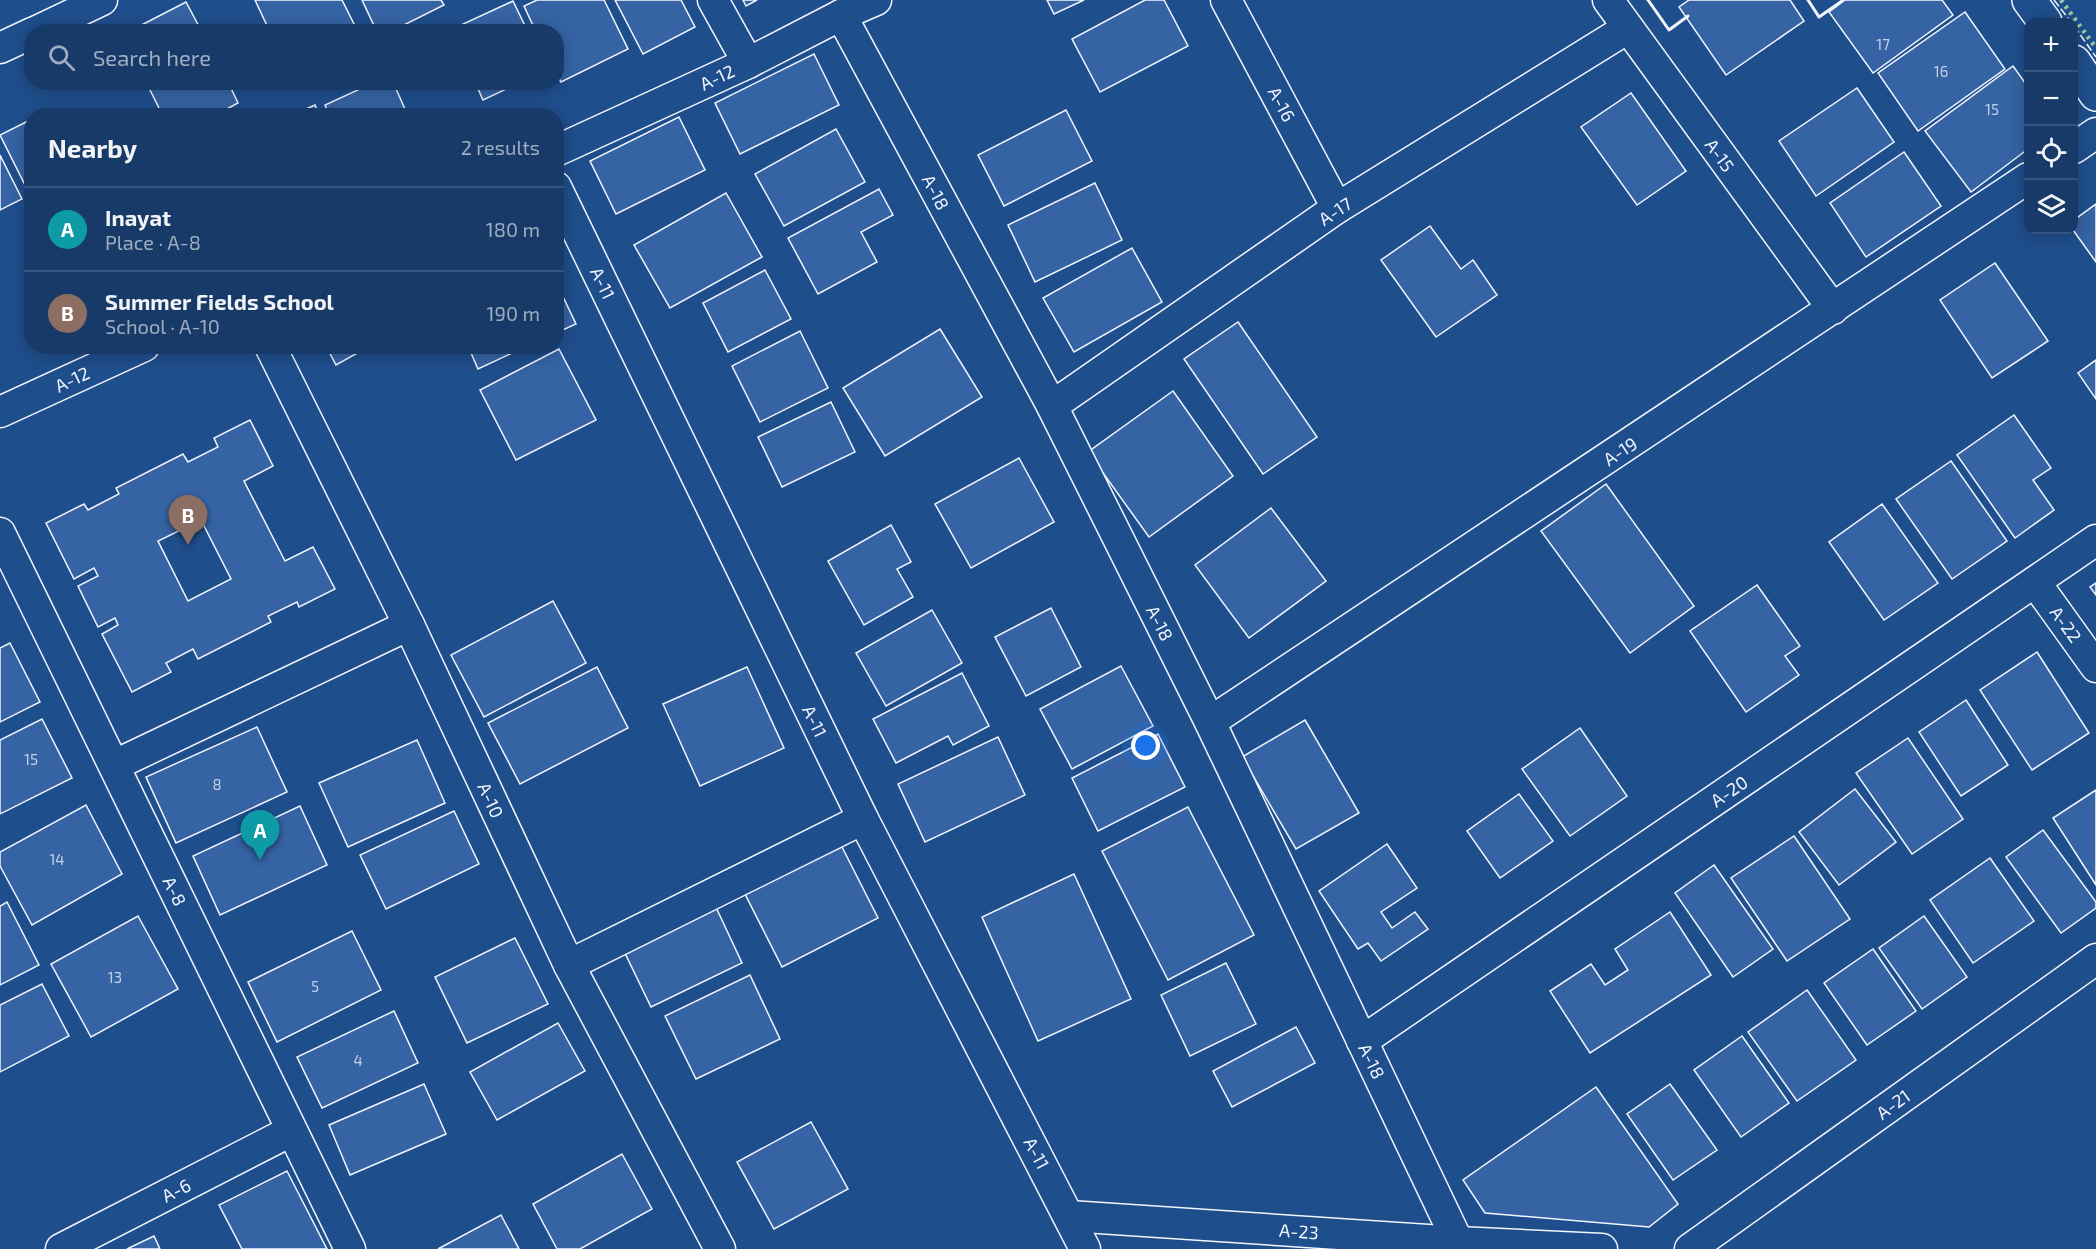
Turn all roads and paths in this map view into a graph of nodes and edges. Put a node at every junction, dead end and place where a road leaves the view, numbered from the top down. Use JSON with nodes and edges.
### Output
{"nodes":[{"id":1,"x":102,"y":0,"type":"edge"},
{"id":2,"x":713,"y":0,"type":"edge"},
{"id":3,"x":876,"y":0,"type":"edge"},
{"id":4,"x":1226,"y":0,"type":"edge"},
{"id":5,"x":1608,"y":0,"type":"edge"},
{"id":6,"x":2029,"y":0,"type":"edge"},
{"id":7,"x":841,"y":15,"type":"junction"},
{"id":8,"x":2042,"y":18,"type":"edge"},
{"id":9,"x":50,"y":24,"type":"edge"},
{"id":10,"x":1628,"y":28,"type":"junction"},
{"id":11,"x":24,"y":36,"type":"edge"},
{"id":12,"x":0,"y":48,"type":"edge"},
{"id":13,"x":748,"y":63,"type":"junction"},
{"id":14,"x":2078,"y":69,"type":"edge"},
{"id":15,"x":2096,"y":94,"type":"edge"},
{"id":16,"x":2096,"y":133,"type":"edge"},
{"id":17,"x":2078,"y":145,"type":"edge"},
{"id":18,"x":564,"y":147,"type":"edge"},
{"id":19,"x":2025,"y":180,"type":"edge"},
{"id":20,"x":564,"y":203,"type":"edge"},
{"id":21,"x":1337,"y":208,"type":"junction"},
{"id":22,"x":1833,"y":309,"type":"junction"},
{"id":23,"x":127,"y":354,"type":"edge"},
{"id":24,"x":274,"y":354,"type":"edge"},
{"id":25,"x":1052,"y":406,"type":"junction"},
{"id":26,"x":0,"y":412,"type":"edge"},
{"id":27,"x":0,"y":533,"type":"edge"},
{"id":28,"x":2096,"y":540,"type":"edge"},
{"id":29,"x":2035,"y":582,"type":"junction"},
{"id":30,"x":409,"y":625,"type":"junction"},
{"id":31,"x":2096,"y":667,"type":"edge"},
{"id":32,"x":1210,"y":722,"type":"junction"},
{"id":33,"x":115,"y":765,"type":"junction"},
{"id":34,"x":863,"y":819,"type":"junction"},
{"id":35,"x":2096,"y":959,"type":"edge"},
{"id":36,"x":569,"y":965,"type":"junction"},
{"id":37,"x":1362,"y":1041,"type":"junction"},
{"id":38,"x":291,"y":1131,"type":"junction"},
{"id":39,"x":1069,"y":1216,"type":"junction"},
{"id":40,"x":1458,"y":1242,"type":"junction"},
{"id":41,"x":61,"y":1249,"type":"edge"},
{"id":42,"x":350,"y":1249,"type":"edge"},
{"id":43,"x":720,"y":1249,"type":"edge"},
{"id":44,"x":1085,"y":1249,"type":"edge"},
{"id":45,"x":1602,"y":1249,"type":"edge"},
{"id":46,"x":1689,"y":1249,"type":"edge"}],
"edges":[{"from":1,"to":9,"type":"street"},
{"from":2,"to":13,"type":"street"},
{"from":3,"to":7,"type":"street","name":"A-12"},
{"from":4,"to":21,"type":"street","name":"A-16"},
{"from":5,"to":10,"type":"street","name":"A-15"},
{"from":6,"to":8,"type":"street"},
{"from":7,"to":13,"type":"street","name":"A-12"},
{"from":7,"to":25,"type":"street","name":"A-18"},
{"from":10,"to":21,"type":"street","name":"A-17"},
{"from":10,"to":22,"type":"street","name":"A-15"},
{"from":11,"to":12,"type":"street"},
{"from":13,"to":18,"type":"street","name":"A-12"},
{"from":14,"to":15,"type":"street"},
{"from":16,"to":17,"type":"street"},
{"from":19,"to":22,"type":"street","name":"A-19"},
{"from":20,"to":34,"type":"street","name":"A-11"},
{"from":21,"to":25,"type":"street","name":"A-17"},
{"from":22,"to":32,"type":"street","name":"A-19"},
{"from":23,"to":26,"type":"street","name":"A-12"},
{"from":24,"to":30,"type":"street","name":"A-10"},
{"from":25,"to":32,"type":"street","name":"A-18"},
{"from":27,"to":33,"type":"street","name":"A-8"},
{"from":28,"to":29,"type":"street","name":"A-20"},
{"from":29,"to":31,"type":"street","name":"A-22"},
{"from":29,"to":37,"type":"street","name":"A-20"},
{"from":30,"to":33,"type":"street"},
{"from":30,"to":36,"type":"street","name":"A-10"},
{"from":32,"to":37,"type":"street","name":"A-18"},
{"from":33,"to":38,"type":"street","name":"A-8"},
{"from":34,"to":36,"type":"street"},
{"from":34,"to":39,"type":"street","name":"A-11"},
{"from":35,"to":46,"type":"street","name":"A-21"},
{"from":36,"to":43,"type":"street","name":"A-10"},
{"from":37,"to":40,"type":"street","name":"A-18"},
{"from":38,"to":41,"type":"street","name":"A-6"},
{"from":38,"to":42,"type":"street","name":"A-8"},
{"from":39,"to":40,"type":"street","name":"A-23"},
{"from":39,"to":44,"type":"street","name":"A-11"},
{"from":40,"to":45,"type":"street","name":"A-23"}]}
